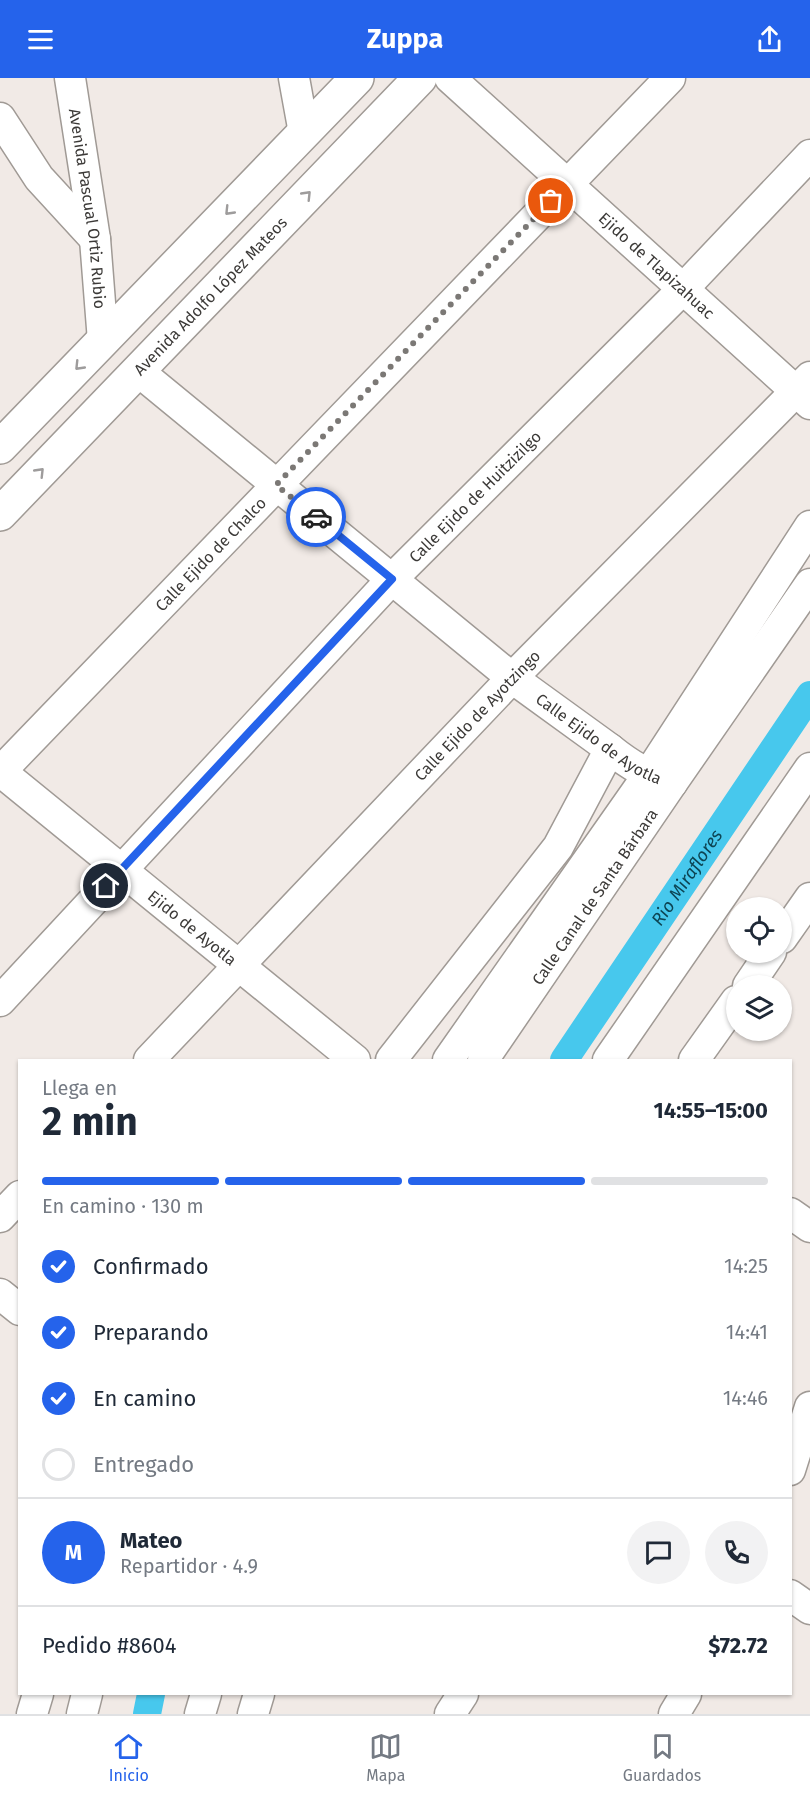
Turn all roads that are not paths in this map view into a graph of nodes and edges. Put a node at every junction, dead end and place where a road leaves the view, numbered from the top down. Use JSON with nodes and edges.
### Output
{"nodes":[{"id":1,"x":70,"y":78,"type":"edge"},
{"id":2,"x":294,"y":78,"type":"edge"},
{"id":3,"x":357,"y":78,"type":"edge"},
{"id":4,"x":420,"y":78,"type":"edge"},
{"id":5,"x":450,"y":78,"type":"edge"},
{"id":6,"x":670,"y":78,"type":"edge"},
{"id":7,"x":0,"y":118,"type":"edge"},
{"id":8,"x":304,"y":133,"type":"junction"},
{"id":9,"x":810,"y":155,"type":"edge"},
{"id":10,"x":567,"y":185,"type":"junction"},
{"id":11,"x":95,"y":239,"type":"junction"},
{"id":12,"x":683,"y":289,"type":"junction"},
{"id":13,"x":103,"y":341,"type":"junction"},
{"id":14,"x":138,"y":370,"type":"junction"},
{"id":15,"x":805,"y":391,"type":"edge"},
{"id":16,"x":0,"y":447,"type":"edge"},
{"id":17,"x":276,"y":485,"type":"junction"},
{"id":18,"x":0,"y":514,"type":"edge"},
{"id":19,"x":810,"y":526,"type":"edge"},
{"id":20,"x":392,"y":579,"type":"junction"},
{"id":21,"x":810,"y":584,"type":"edge"},
{"id":22,"x":512,"y":678,"type":"junction"},
{"id":23,"x":610,"y":748,"type":"junction"},
{"id":24,"x":810,"y":768,"type":"edge"},
{"id":25,"x":0,"y":771,"type":"edge"},
{"id":26,"x":660,"y":779,"type":"junction"},
{"id":27,"x":122,"y":870,"type":"junction"},
{"id":28,"x":810,"y":898,"type":"edge"},
{"id":29,"x":792,"y":924,"type":"edge"},
{"id":30,"x":239,"y":966,"type":"junction"},
{"id":31,"x":0,"y":1001,"type":"edge"},
{"id":32,"x":726,"y":1015,"type":"edge"},
{"id":33,"x":150,"y":1059,"type":"edge"},
{"id":34,"x":354,"y":1059,"type":"edge"},
{"id":35,"x":392,"y":1059,"type":"edge"},
{"id":36,"x":449,"y":1059,"type":"edge"},
{"id":37,"x":484,"y":1059,"type":"edge"},
{"id":38,"x":609,"y":1059,"type":"edge"},
{"id":39,"x":695,"y":1059,"type":"edge"},
{"id":40,"x":18,"y":1198,"type":"edge"},
{"id":41,"x":792,"y":1214,"type":"edge"},
{"id":42,"x":0,"y":1217,"type":"edge"},
{"id":43,"x":810,"y":1227,"type":"edge"},
{"id":44,"x":0,"y":1294,"type":"edge"},
{"id":45,"x":18,"y":1308,"type":"edge"},
{"id":46,"x":810,"y":1407,"type":"edge"},
{"id":47,"x":792,"y":1464,"type":"edge"},
{"id":48,"x":792,"y":1596,"type":"edge"},
{"id":49,"x":810,"y":1609,"type":"edge"},
{"id":50,"x":38,"y":1695,"type":"edge"},
{"id":51,"x":87,"y":1695,"type":"edge"},
{"id":52,"x":206,"y":1695,"type":"edge"},
{"id":53,"x":259,"y":1695,"type":"edge"},
{"id":54,"x":462,"y":1695,"type":"edge"},
{"id":55,"x":685,"y":1695,"type":"edge"},
{"id":56,"x":32,"y":1714,"type":"edge"},
{"id":57,"x":82,"y":1714,"type":"edge"},
{"id":58,"x":200,"y":1714,"type":"edge"},
{"id":59,"x":253,"y":1714,"type":"edge"},
{"id":60,"x":450,"y":1714,"type":"edge"},
{"id":61,"x":674,"y":1714,"type":"edge"}],
"edges":[{"from":1,"to":11,"type":"street","name":"Avenida Pascual Ortiz Rubio"},
{"from":2,"to":8,"type":"street"},
{"from":3,"to":8,"type":"main road"},
{"from":14,"to":4,"type":"main road","name":"Avenida Adolfo López Mateos","one_way":true},
{"from":5,"to":10,"type":"street","name":"Ejido de Tlapizahuac"},
{"from":6,"to":10,"type":"street","name":"Calle Ejido de Chalco"},
{"from":7,"to":11,"type":"street"},
{"from":8,"to":13,"type":"main road","one_way":true},
{"from":9,"to":12,"type":"street","name":"Calle Ejido de Huitzizilgo"},
{"from":10,"to":12,"type":"street","name":"Ejido de Tlapizahuac"},
{"from":10,"to":17,"type":"street","name":"Calle Ejido de Chalco"},
{"from":11,"to":13,"type":"street","name":"Avenida Pascual Ortiz Rubio"},
{"from":12,"to":15,"type":"street","name":"Ejido de Tlapizahuac"},
{"from":12,"to":20,"type":"street","name":"Calle Ejido de Huitzizilgo"},
{"from":13,"to":16,"type":"main road","one_way":true},
{"from":14,"to":17,"type":"street","name":"Calle Ejido de Ayotla"},
{"from":18,"to":14,"type":"main road","name":"Avenida Adolfo López Mateos","one_way":true},
{"from":15,"to":22,"type":"street","name":"Calle Ejido de Ayotzingo"},
{"from":17,"to":20,"type":"street","name":"Calle Ejido de Ayotla"},
{"from":17,"to":25,"type":"street","name":"Calle Ejido de Chalco"},
{"from":19,"to":26,"type":"street"},
{"from":20,"to":22,"type":"street","name":"Calle Ejido de Ayotla"},
{"from":20,"to":27,"type":"street","name":"Calle Ejido de Huitzizilgo"},
{"from":21,"to":26,"type":"street","name":"Calle Canal de Santa Bárbara"},
{"from":22,"to":23,"type":"street","name":"Calle Ejido de Ayotla"},
{"from":22,"to":30,"type":"street","name":"Calle Ejido de Ayotzingo"},
{"from":23,"to":26,"type":"street","name":"Calle Ejido de Ayotla"},
{"from":23,"to":35,"type":"street"},
{"from":24,"to":38,"type":"street"},
{"from":25,"to":27,"type":"street","name":"Ejido de Ayotla"},
{"from":26,"to":36,"type":"street"},
{"from":26,"to":37,"type":"street","name":"Calle Canal de Santa Bárbara"},
{"from":27,"to":30,"type":"street","name":"Ejido de Ayotla"},
{"from":27,"to":31,"type":"street","name":"Calle Ejido de Huitzizilgo"},
{"from":28,"to":29,"type":"street"},
{"from":30,"to":33,"type":"street","name":"Calle Ejido de Ayotzingo"},
{"from":30,"to":34,"type":"street","name":"Ejido de Ayotla"},
{"from":32,"to":39,"type":"street"},
{"from":40,"to":42,"type":"street"},
{"from":41,"to":43,"type":"street"},
{"from":44,"to":45,"type":"street"},
{"from":46,"to":47,"type":"street"},
{"from":48,"to":49,"type":"street"},
{"from":50,"to":56,"type":"street"},
{"from":51,"to":57,"type":"street"},
{"from":52,"to":58,"type":"street"},
{"from":53,"to":59,"type":"street"},
{"from":54,"to":60,"type":"street"},
{"from":55,"to":61,"type":"street"}]}
